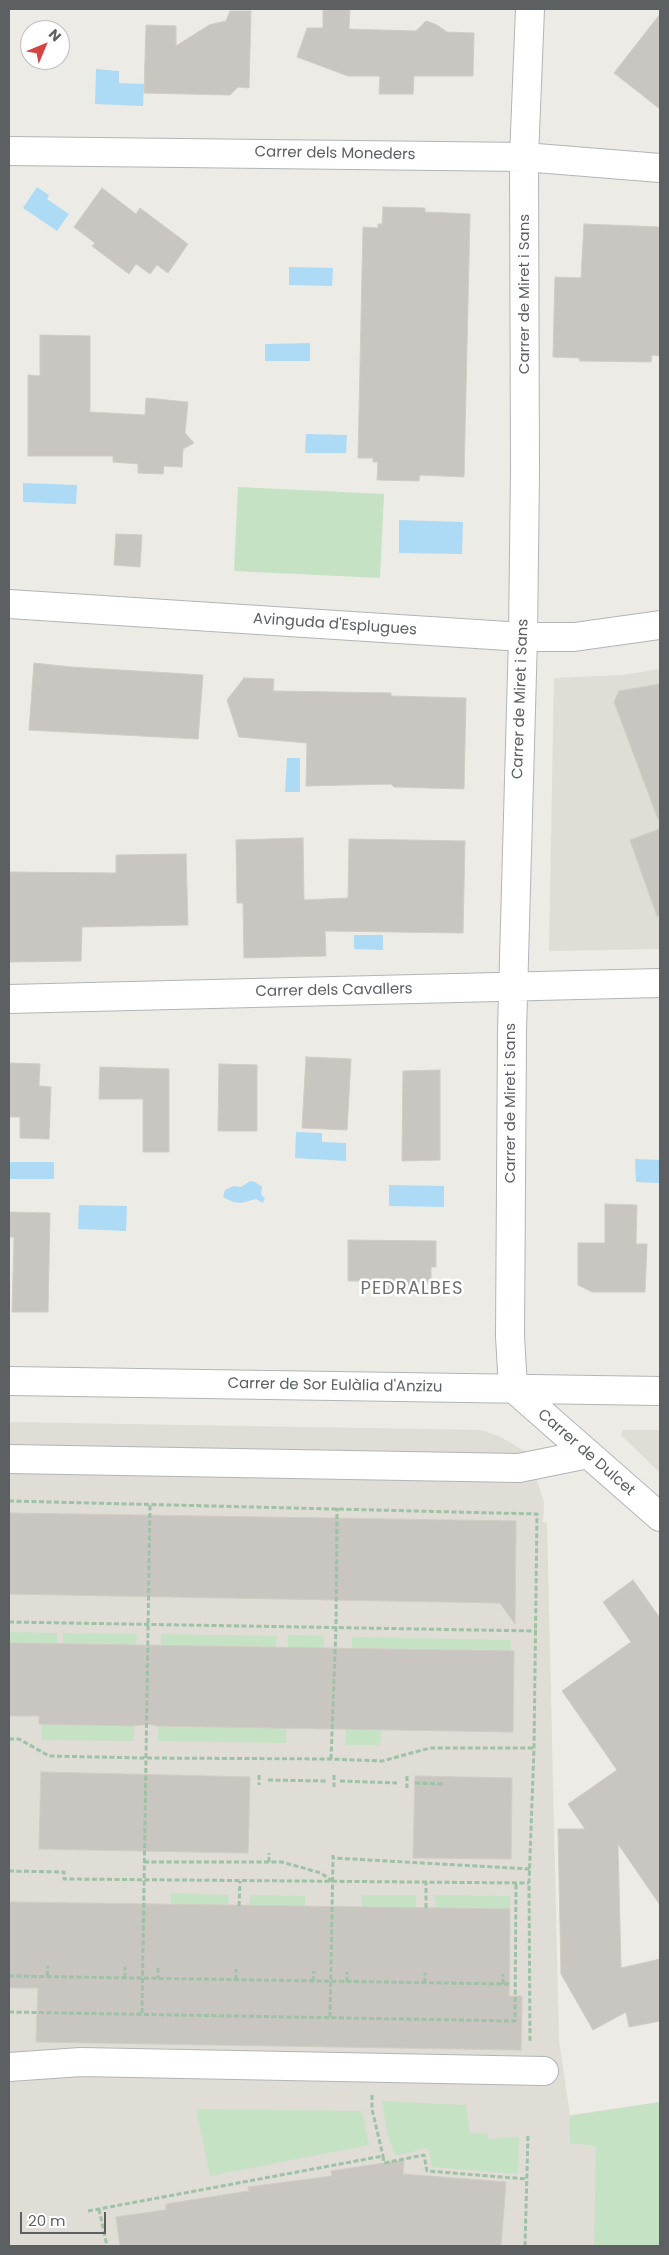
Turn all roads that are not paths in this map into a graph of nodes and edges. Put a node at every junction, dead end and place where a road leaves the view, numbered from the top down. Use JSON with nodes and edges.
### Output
{"nodes":[{"id":1,"x":530,"y":9,"type":"edge"},
{"id":2,"x":9,"y":151,"type":"edge"},
{"id":3,"x":524,"y":157,"type":"junction"},
{"id":4,"x":660,"y":168,"type":"edge"},
{"id":5,"x":9,"y":604,"type":"edge"},
{"id":6,"x":660,"y":625,"type":"edge"},
{"id":7,"x":523,"y":637,"type":"junction"},
{"id":8,"x":660,"y":983,"type":"edge"},
{"id":9,"x":512,"y":986,"type":"junction"},
{"id":10,"x":9,"y":999,"type":"edge"},
{"id":11,"x":9,"y":1381,"type":"edge"},
{"id":12,"x":513,"y":1388,"type":"junction"},
{"id":13,"x":660,"y":1392,"type":"edge"},
{"id":14,"x":588,"y":1454,"type":"junction"},
{"id":15,"x":9,"y":1459,"type":"edge"},
{"id":16,"x":660,"y":1517,"type":"edge"},
{"id":17,"x":9,"y":2067,"type":"edge"},
{"id":18,"x":544,"y":2071,"type":"dead end"}],
"edges":[{"from":1,"to":3,"type":"street","name":"Carrer de Miret i Sans"},
{"from":2,"to":3,"type":"street","name":"Carrer dels Moneders"},
{"from":3,"to":4,"type":"street","name":"Carrer dels Moneders"},
{"from":3,"to":7,"type":"street","name":"Carrer de Miret i Sans"},
{"from":5,"to":7,"type":"street","name":"Avinguda d'Esplugues"},
{"from":6,"to":7,"type":"street","name":"Avinguda d'Esplugues"},
{"from":7,"to":9,"type":"street","name":"Carrer de Miret i Sans"},
{"from":8,"to":9,"type":"street","name":"Carrer dels Cavallers"},
{"from":9,"to":10,"type":"street","name":"Carrer dels Cavallers"},
{"from":9,"to":12,"type":"street","name":"Carrer de Miret i Sans"},
{"from":11,"to":12,"type":"street","name":"Carrer de Sor Eulàlia d'Anzizu"},
{"from":12,"to":13,"type":"street","name":"Carrer de Sor Eulàlia d'Anzizu"},
{"from":12,"to":14,"type":"street","name":"Carrer de Dulcet"},
{"from":14,"to":15,"type":"street"},
{"from":14,"to":16,"type":"street","name":"Carrer de Dulcet"},
{"from":17,"to":18,"type":"street"}]}
